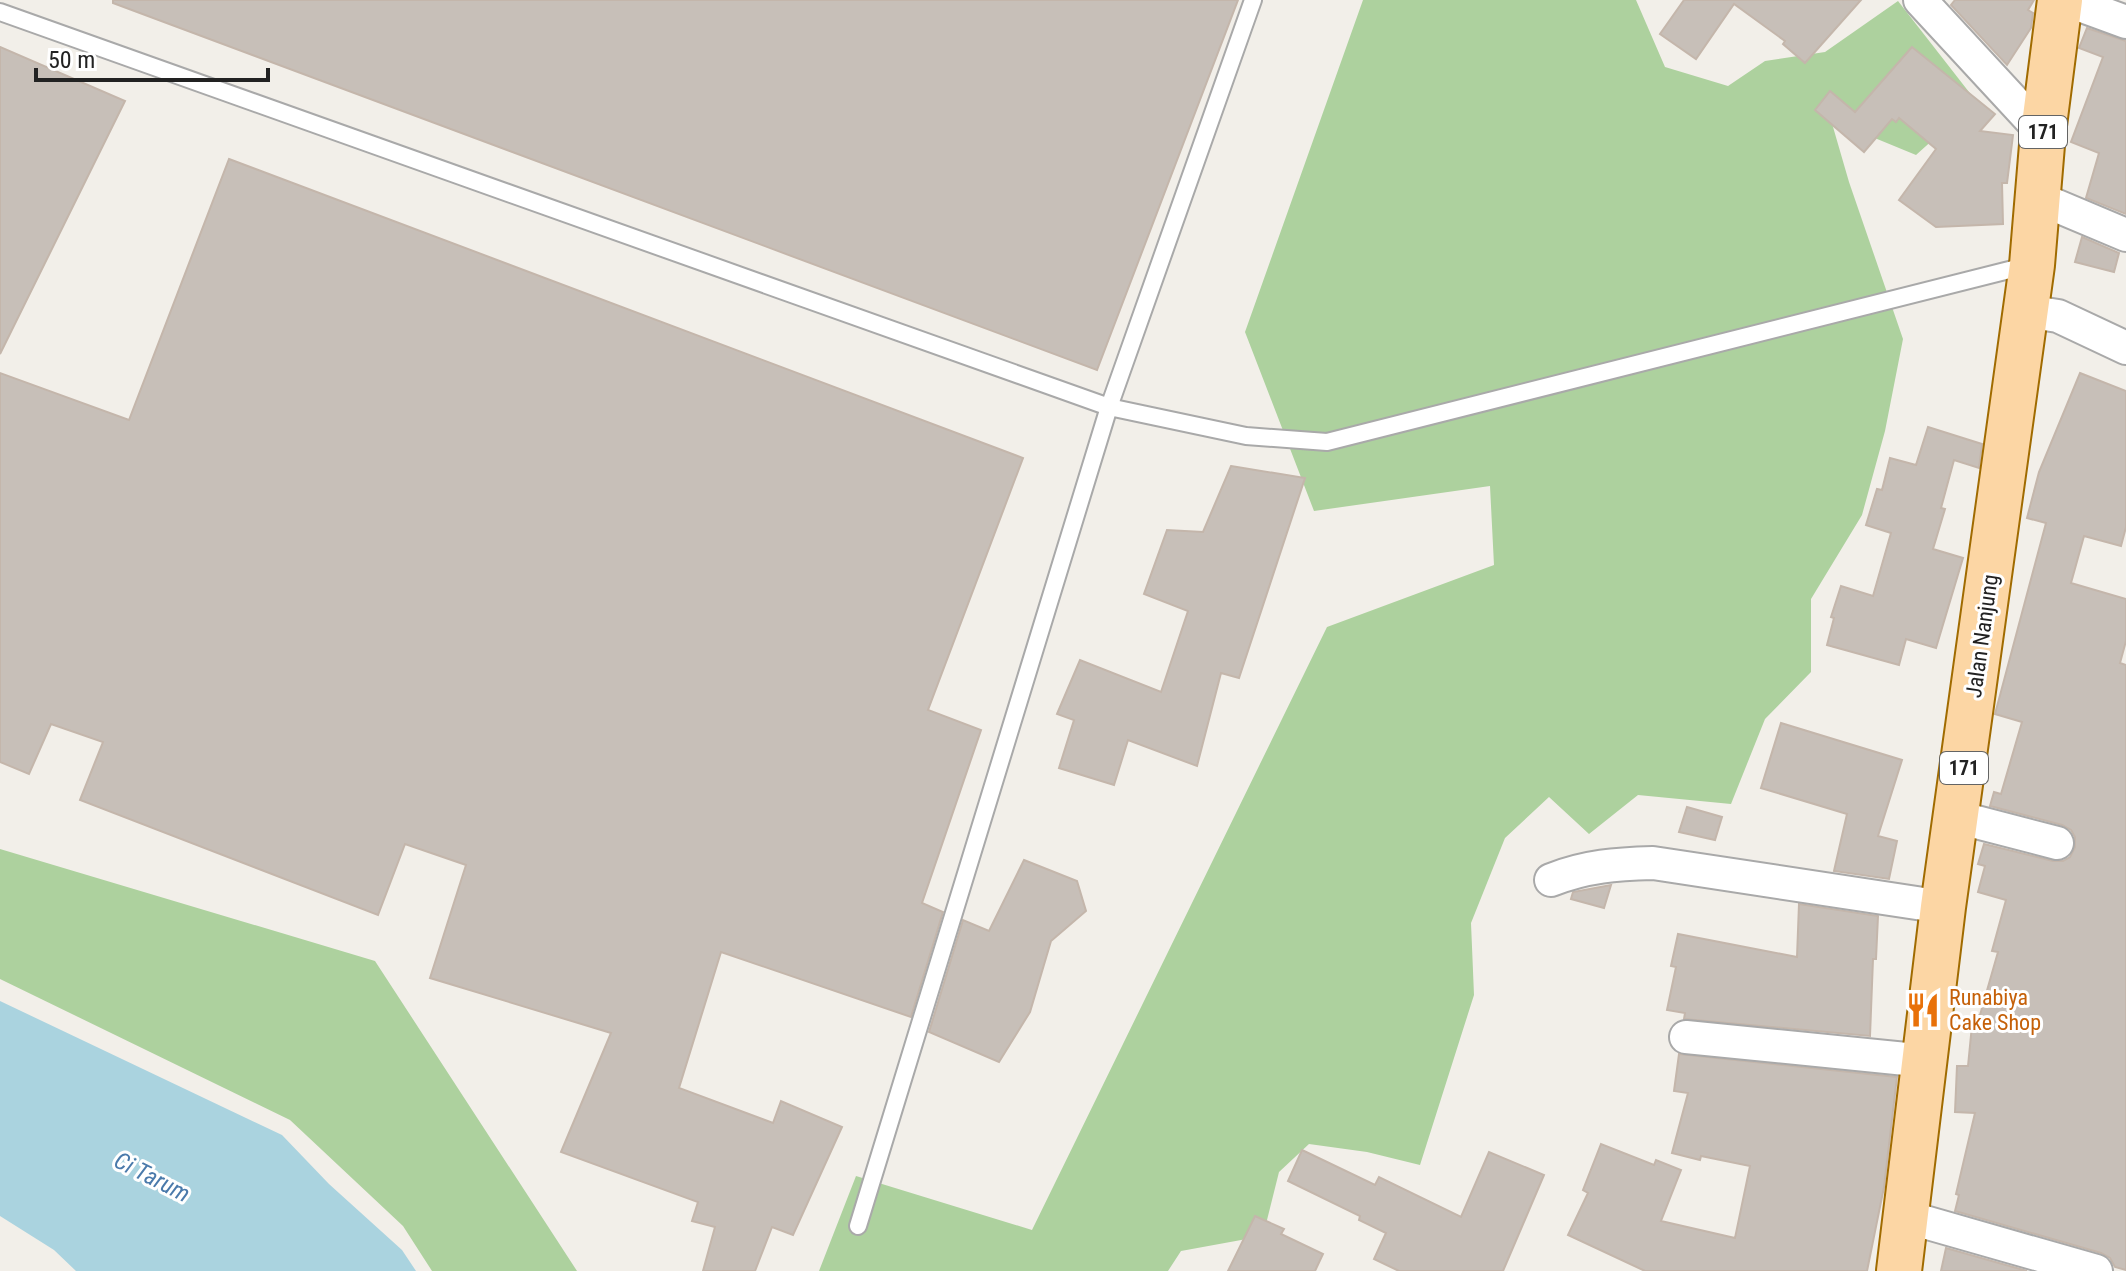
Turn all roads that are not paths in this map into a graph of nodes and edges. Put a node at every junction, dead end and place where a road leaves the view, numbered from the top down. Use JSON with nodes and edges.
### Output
{"nodes":[{"id":1,"x":1253,"y":0,"type":"edge"},
{"id":2,"x":1920,"y":0,"type":"edge"},
{"id":3,"x":2060,"y":0,"type":"edge"},
{"id":4,"x":2066,"y":0,"type":"edge"},
{"id":5,"x":0,"y":12,"type":"edge"},
{"id":6,"x":2126,"y":22,"type":"edge"},
{"id":7,"x":2043,"y":133,"type":"junction"},
{"id":8,"x":2038,"y":198,"type":"junction"},
{"id":9,"x":2126,"y":235,"type":"edge"},
{"id":10,"x":2032,"y":265,"type":"junction"},
{"id":11,"x":2026,"y":311,"type":"junction"},
{"id":12,"x":2126,"y":348,"type":"edge"},
{"id":13,"x":1109,"y":407,"type":"junction"},
{"id":14,"x":1957,"y":817,"type":"junction"},
{"id":15,"x":2057,"y":843,"type":"dead end"},
{"id":16,"x":1551,"y":880,"type":"dead end"},
{"id":17,"x":1943,"y":907,"type":"junction"},
{"id":18,"x":1686,"y":1037,"type":"dead end"},
{"id":19,"x":1926,"y":1061,"type":"junction"},
{"id":20,"x":1907,"y":1217,"type":"junction"},
{"id":21,"x":858,"y":1226,"type":"dead end"},
{"id":22,"x":1899,"y":1271,"type":"edge"},
{"id":23,"x":2096,"y":1271,"type":"edge"}],
"edges":[{"from":1,"to":13,"type":"lane"},
{"from":2,"to":7,"type":"street"},
{"from":3,"to":7,"type":"main road","name":"Jalan Nanjung","number":"171"},
{"from":4,"to":6,"type":"street"},
{"from":5,"to":13,"type":"lane"},
{"from":7,"to":8,"type":"main road","name":"Jalan Nanjung","number":"171"},
{"from":8,"to":9,"type":"street"},
{"from":8,"to":10,"type":"main road","name":"Jalan Nanjung","number":"171"},
{"from":10,"to":11,"type":"main road","name":"Jalan Nanjung","number":"171"},
{"from":10,"to":13,"type":"lane"},
{"from":11,"to":12,"type":"street"},
{"from":11,"to":14,"type":"main road","name":"Jalan Nanjung","number":"171"},
{"from":13,"to":21,"type":"lane"},
{"from":14,"to":15,"type":"street"},
{"from":14,"to":17,"type":"main road","name":"Jalan Nanjung","number":"171"},
{"from":16,"to":17,"type":"street"},
{"from":17,"to":19,"type":"main road","name":"Jalan Nanjung","number":"171"},
{"from":18,"to":19,"type":"street"},
{"from":19,"to":20,"type":"main road","name":"Jalan Nanjung","number":"171"},
{"from":20,"to":22,"type":"main road","name":"Jalan Nanjung","number":"171"},
{"from":20,"to":23,"type":"street"}]}
